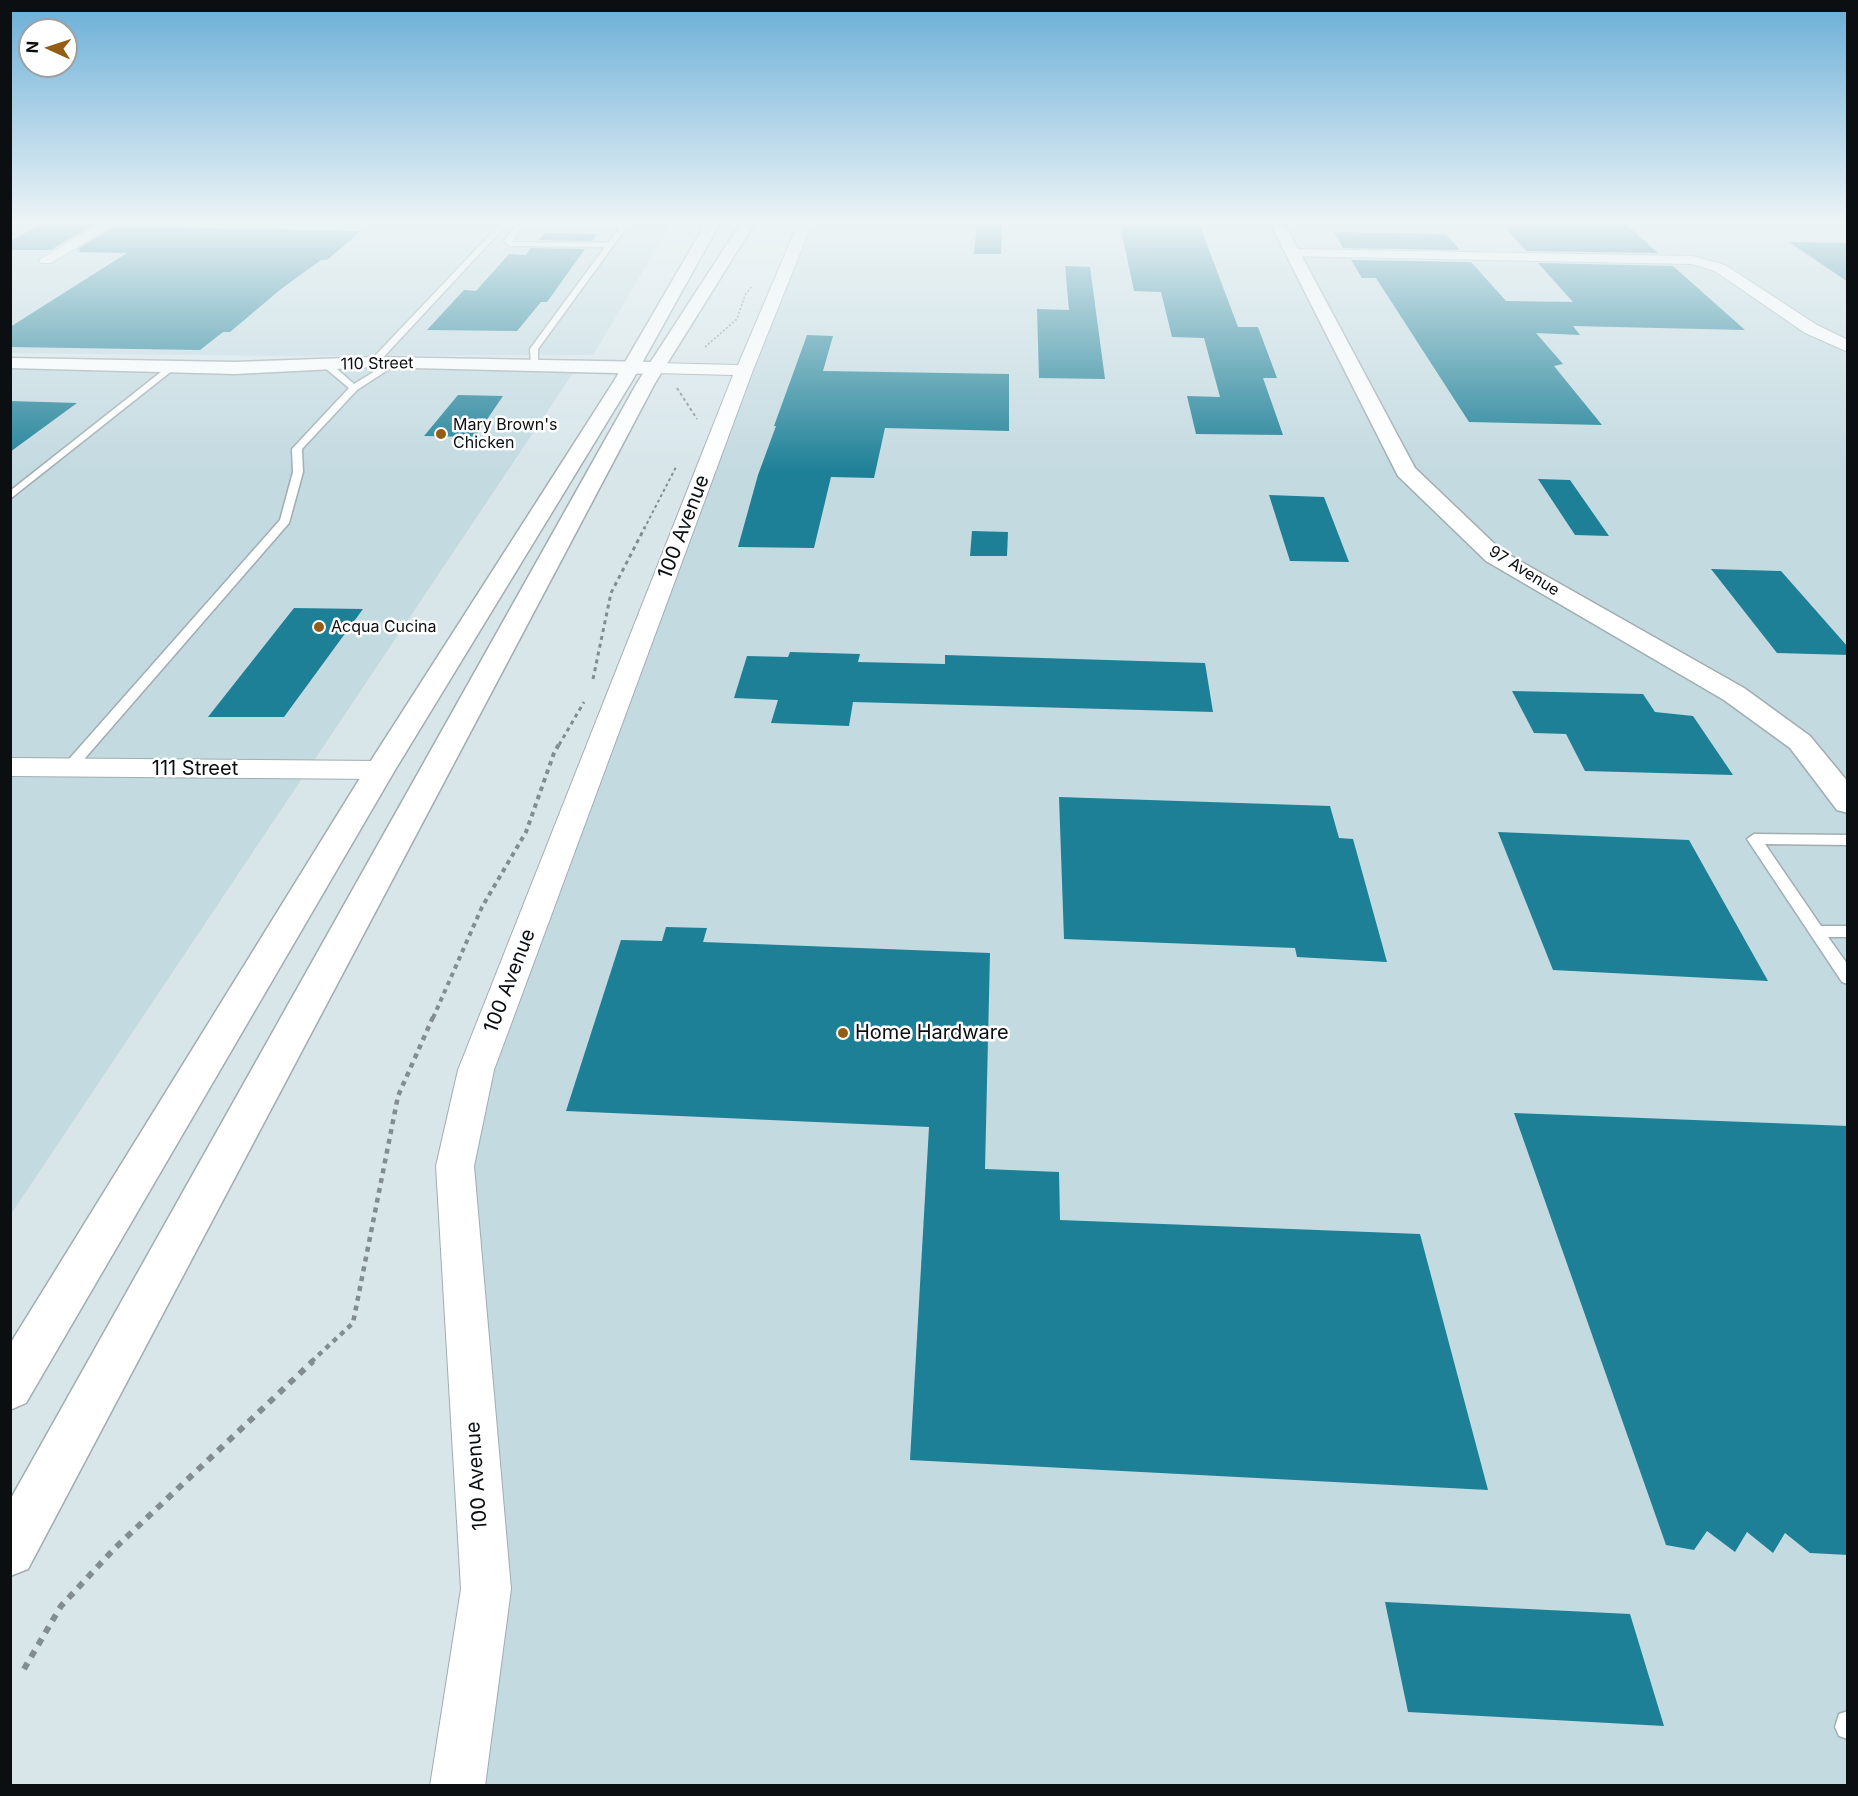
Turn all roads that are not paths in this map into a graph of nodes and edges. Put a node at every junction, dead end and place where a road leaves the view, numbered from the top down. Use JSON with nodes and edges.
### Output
{"nodes":[{"id":1,"x":428,"y":305,"type":"edge"},
{"id":2,"x":570,"y":305,"type":"edge"},
{"id":3,"x":687,"y":305,"type":"edge"},
{"id":4,"x":771,"y":305,"type":"edge"},
{"id":5,"x":1319,"y":305,"type":"edge"},
{"id":6,"x":1775,"y":305,"type":"edge"},
{"id":7,"x":1848,"y":347,"type":"edge"},
{"id":8,"x":534,"y":358,"type":"junction"},
{"id":9,"x":374,"y":362,"type":"junction"},
{"id":10,"x":396,"y":362,"type":"junction"},
{"id":11,"x":10,"y":363,"type":"edge"},
{"id":12,"x":327,"y":365,"type":"junction"},
{"id":13,"x":174,"y":366,"type":"junction"},
{"id":14,"x":744,"y":370,"type":"junction"},
{"id":15,"x":653,"y":374,"type":"junction"},
{"id":16,"x":354,"y":388,"type":"junction"},
{"id":17,"x":10,"y":496,"type":"edge"},
{"id":18,"x":10,"y":767,"type":"edge"},
{"id":19,"x":68,"y":769,"type":"junction"},
{"id":20,"x":380,"y":770,"type":"junction"},
{"id":21,"x":1846,"y":799,"type":"edge"},
{"id":22,"x":1848,"y":840,"type":"edge"},
{"id":23,"x":1815,"y":932,"type":"junction"},
{"id":24,"x":1848,"y":932,"type":"edge"},
{"id":25,"x":1848,"y":978,"type":"edge"},
{"id":26,"x":10,"y":1387,"type":"edge"},
{"id":27,"x":10,"y":1551,"type":"edge"},
{"id":28,"x":456,"y":1785,"type":"edge"}],
"edges":[{"from":1,"to":9,"type":"lane"},
{"from":2,"to":8,"type":"lane"},
{"from":3,"to":15,"type":"main road"},
{"from":4,"to":14,"type":"street","name":"100 Avenue"},
{"from":5,"to":21,"type":"main road","name":"97 Avenue"},
{"from":6,"to":7,"type":"street"},
{"from":8,"to":10,"type":"main road","name":"110 Street"},
{"from":8,"to":15,"type":"main road","name":"110 Street"},
{"from":9,"to":10,"type":"main road","name":"110 Street"},
{"from":9,"to":12,"type":"main road","name":"110 Street"},
{"from":10,"to":16,"type":"lane"},
{"from":11,"to":13,"type":"main road","name":"110 Street"},
{"from":12,"to":13,"type":"main road","name":"110 Street"},
{"from":12,"to":16,"type":"lane"},
{"from":13,"to":17,"type":"lane"},
{"from":14,"to":15,"type":"street","name":"110 Street"},
{"from":14,"to":28,"type":"street","name":"100 Avenue"},
{"from":15,"to":20,"type":"main road"},
{"from":15,"to":27,"type":"main road"},
{"from":16,"to":19,"type":"lane"},
{"from":18,"to":19,"type":"street","name":"111 Street"},
{"from":19,"to":20,"type":"street","name":"111 Street"},
{"from":20,"to":26,"type":"main road"},
{"from":22,"to":23,"type":"lane"},
{"from":23,"to":24,"type":"lane"},
{"from":23,"to":25,"type":"lane"}]}
